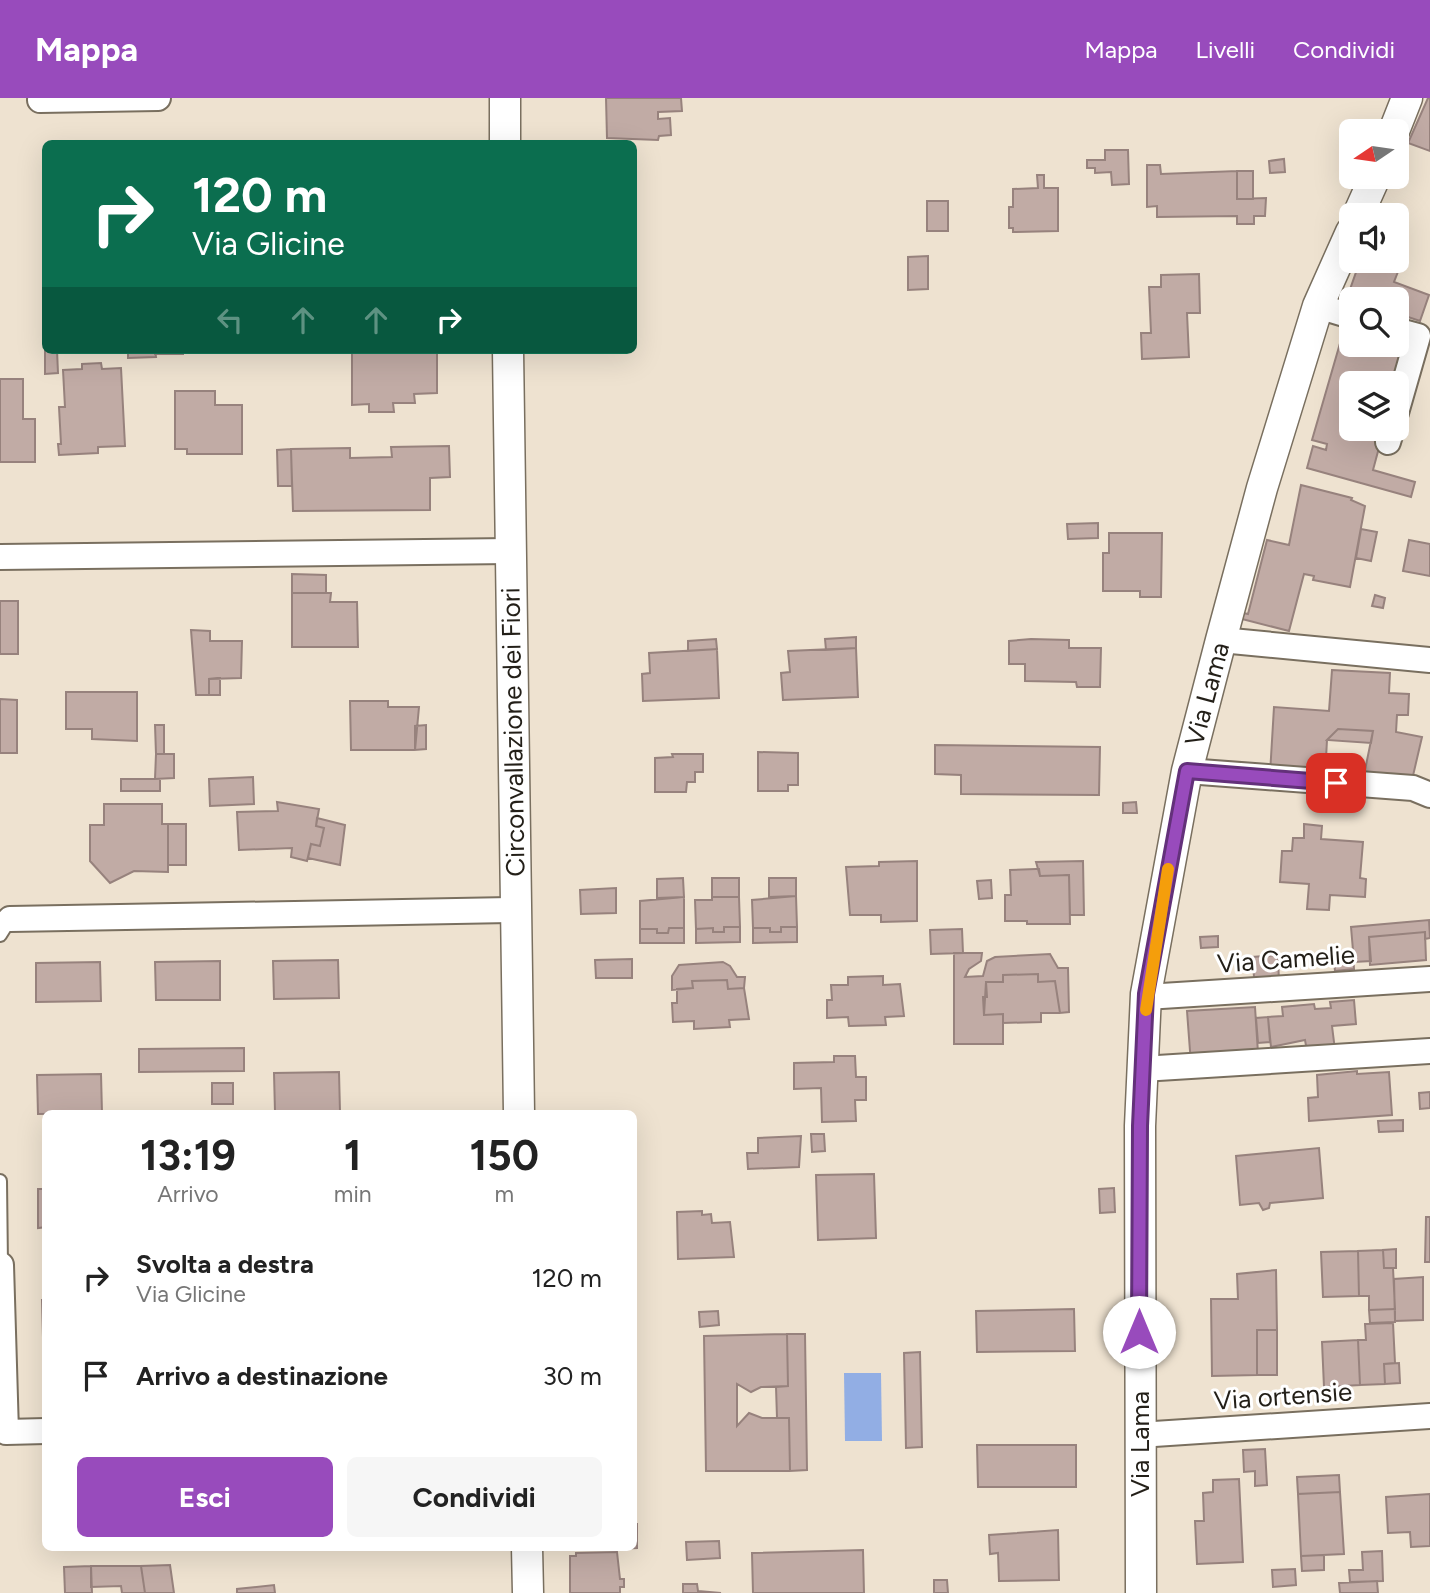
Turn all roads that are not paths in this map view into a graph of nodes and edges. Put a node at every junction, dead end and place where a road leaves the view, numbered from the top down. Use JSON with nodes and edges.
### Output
{"nodes":[{"id":1,"x":158,"y":98,"type":"edge"},
{"id":2,"x":505,"y":98,"type":"edge"},
{"id":3,"x":1407,"y":98,"type":"edge"},
{"id":4,"x":40,"y":100,"type":"dead end"},
{"id":5,"x":1399,"y":119,"type":"edge"},
{"id":6,"x":505,"y":140,"type":"edge"},
{"id":7,"x":1339,"y":259,"type":"edge"},
{"id":8,"x":1318,"y":306,"type":"junction"},
{"id":9,"x":1339,"y":312,"type":"edge"},
{"id":10,"x":1409,"y":334,"type":"edge"},
{"id":11,"x":508,"y":354,"type":"edge"},
{"id":12,"x":1408,"y":371,"type":"edge"},
{"id":13,"x":510,"y":551,"type":"junction"},
{"id":14,"x":0,"y":557,"type":"edge"},
{"id":15,"x":1221,"y":640,"type":"junction"},
{"id":16,"x":1430,"y":660,"type":"edge"},
{"id":17,"x":1187,"y":771,"type":"junction"},
{"id":18,"x":1430,"y":795,"type":"edge"},
{"id":19,"x":516,"y":910,"type":"junction"},
{"id":20,"x":5,"y":927,"type":"edge"},
{"id":21,"x":1430,"y":979,"type":"edge"},
{"id":22,"x":1146,"y":997,"type":"junction"},
{"id":23,"x":1430,"y":1051,"type":"edge"},
{"id":24,"x":1142,"y":1069,"type":"junction"},
{"id":25,"x":519,"y":1110,"type":"edge"},
{"id":26,"x":0,"y":1181,"type":"edge"},
{"id":27,"x":1,"y":1265,"type":"edge"},
{"id":28,"x":1430,"y":1416,"type":"edge"},
{"id":29,"x":42,"y":1431,"type":"edge"},
{"id":30,"x":1139,"y":1435,"type":"junction"},
{"id":31,"x":527,"y":1551,"type":"edge"},
{"id":32,"x":528,"y":1593,"type":"edge"},
{"id":33,"x":1141,"y":1593,"type":"edge"}],
"edges":[{"from":1,"to":4,"type":"street"},
{"from":2,"to":6,"type":"street"},
{"from":3,"to":5,"type":"street"},
{"from":7,"to":8,"type":"street","name":"Via Lama"},
{"from":8,"to":9,"type":"street"},
{"from":8,"to":15,"type":"street","name":"Via Lama"},
{"from":10,"to":12,"type":"street"},
{"from":11,"to":13,"type":"street","name":"Circonvallazione dei Fiori"},
{"from":13,"to":14,"type":"street"},
{"from":13,"to":19,"type":"street","name":"Circonvallazione dei Fiori"},
{"from":15,"to":16,"type":"street"},
{"from":15,"to":17,"type":"street","name":"Via Lama"},
{"from":17,"to":18,"type":"street"},
{"from":17,"to":22,"type":"street","name":"Via Lama"},
{"from":19,"to":20,"type":"street"},
{"from":19,"to":25,"type":"street","name":"Circonvallazione dei Fiori"},
{"from":21,"to":22,"type":"street","name":"Via Camelie"},
{"from":22,"to":24,"type":"street","name":"Via Lama"},
{"from":23,"to":24,"type":"street"},
{"from":24,"to":30,"type":"street","name":"Via Lama"},
{"from":26,"to":27,"type":"lane"},
{"from":27,"to":29,"type":"street"},
{"from":28,"to":30,"type":"street","name":"Via ortensie"},
{"from":30,"to":33,"type":"street","name":"Via Lama"},
{"from":31,"to":32,"type":"street"}]}
